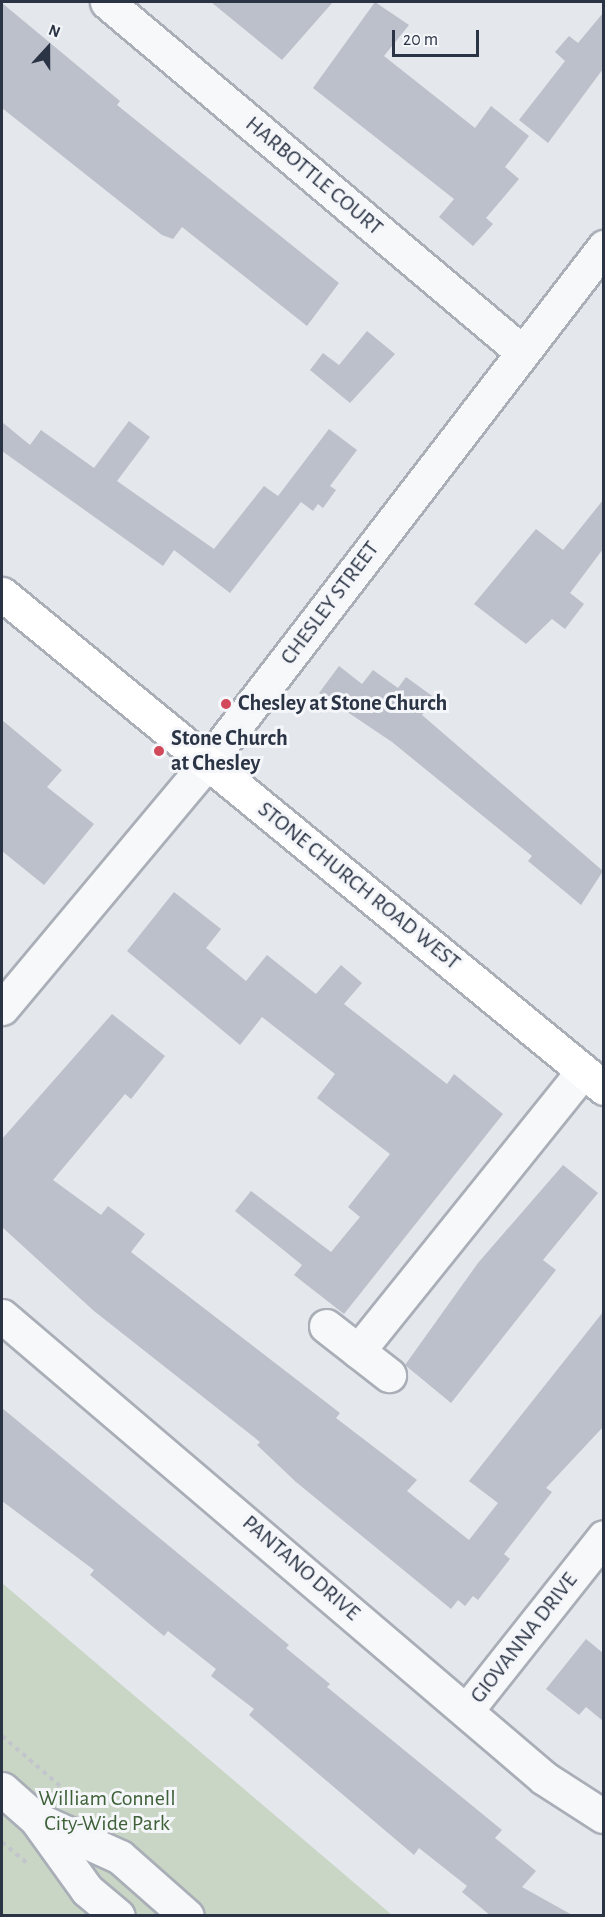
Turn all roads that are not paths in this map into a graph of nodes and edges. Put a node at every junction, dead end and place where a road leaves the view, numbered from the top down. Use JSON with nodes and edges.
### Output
{"nodes":[{"id":1,"x":107,"y":2,"type":"edge"},
{"id":2,"x":603,"y":247,"type":"edge"},
{"id":3,"x":521,"y":351,"type":"junction"},
{"id":4,"x":2,"y":594,"type":"edge"},
{"id":5,"x":208,"y":762,"type":"junction"},
{"id":6,"x":2,"y":1008,"type":"edge"},
{"id":7,"x":593,"y":1080,"type":"edge"},
{"id":8,"x":2,"y":1316,"type":"edge"},
{"id":9,"x":326,"y":1326,"type":"dead end"},
{"id":10,"x":358,"y":1351,"type":"junction"},
{"id":11,"x":389,"y":1375,"type":"dead end"},
{"id":12,"x":603,"y":1537,"type":"edge"},
{"id":13,"x":466,"y":1711,"type":"junction"},
{"id":14,"x":2,"y":1789,"type":"edge"},
{"id":15,"x":603,"y":1816,"type":"edge"},
{"id":16,"x":36,"y":1819,"type":"junction"},
{"id":17,"x":118,"y":1916,"type":"edge"},
{"id":18,"x":187,"y":1916,"type":"edge"}],
"edges":[{"from":1,"to":3,"type":"street","name":"HARBOTTLE COURT"},
{"from":2,"to":3,"type":"street","name":"CHESLEY STREET"},
{"from":3,"to":5,"type":"street","name":"CHESLEY STREET"},
{"from":4,"to":5,"type":"main road","name":"STONE CHURCH ROAD WEST"},
{"from":5,"to":6,"type":"street","name":"CHESLEY STREET"},
{"from":5,"to":7,"type":"main road","name":"STONE CHURCH ROAD WEST"},
{"from":7,"to":10,"type":"street"},
{"from":8,"to":13,"type":"street","name":"PANTANO DRIVE"},
{"from":9,"to":10,"type":"street"},
{"from":10,"to":11,"type":"street"},
{"from":12,"to":13,"type":"street","name":"GIOVANNA DRIVE"},
{"from":13,"to":15,"type":"street","name":"PANTANO DRIVE"},
{"from":14,"to":16,"type":"street"},
{"from":16,"to":17,"type":"street"},
{"from":16,"to":18,"type":"street"}]}
